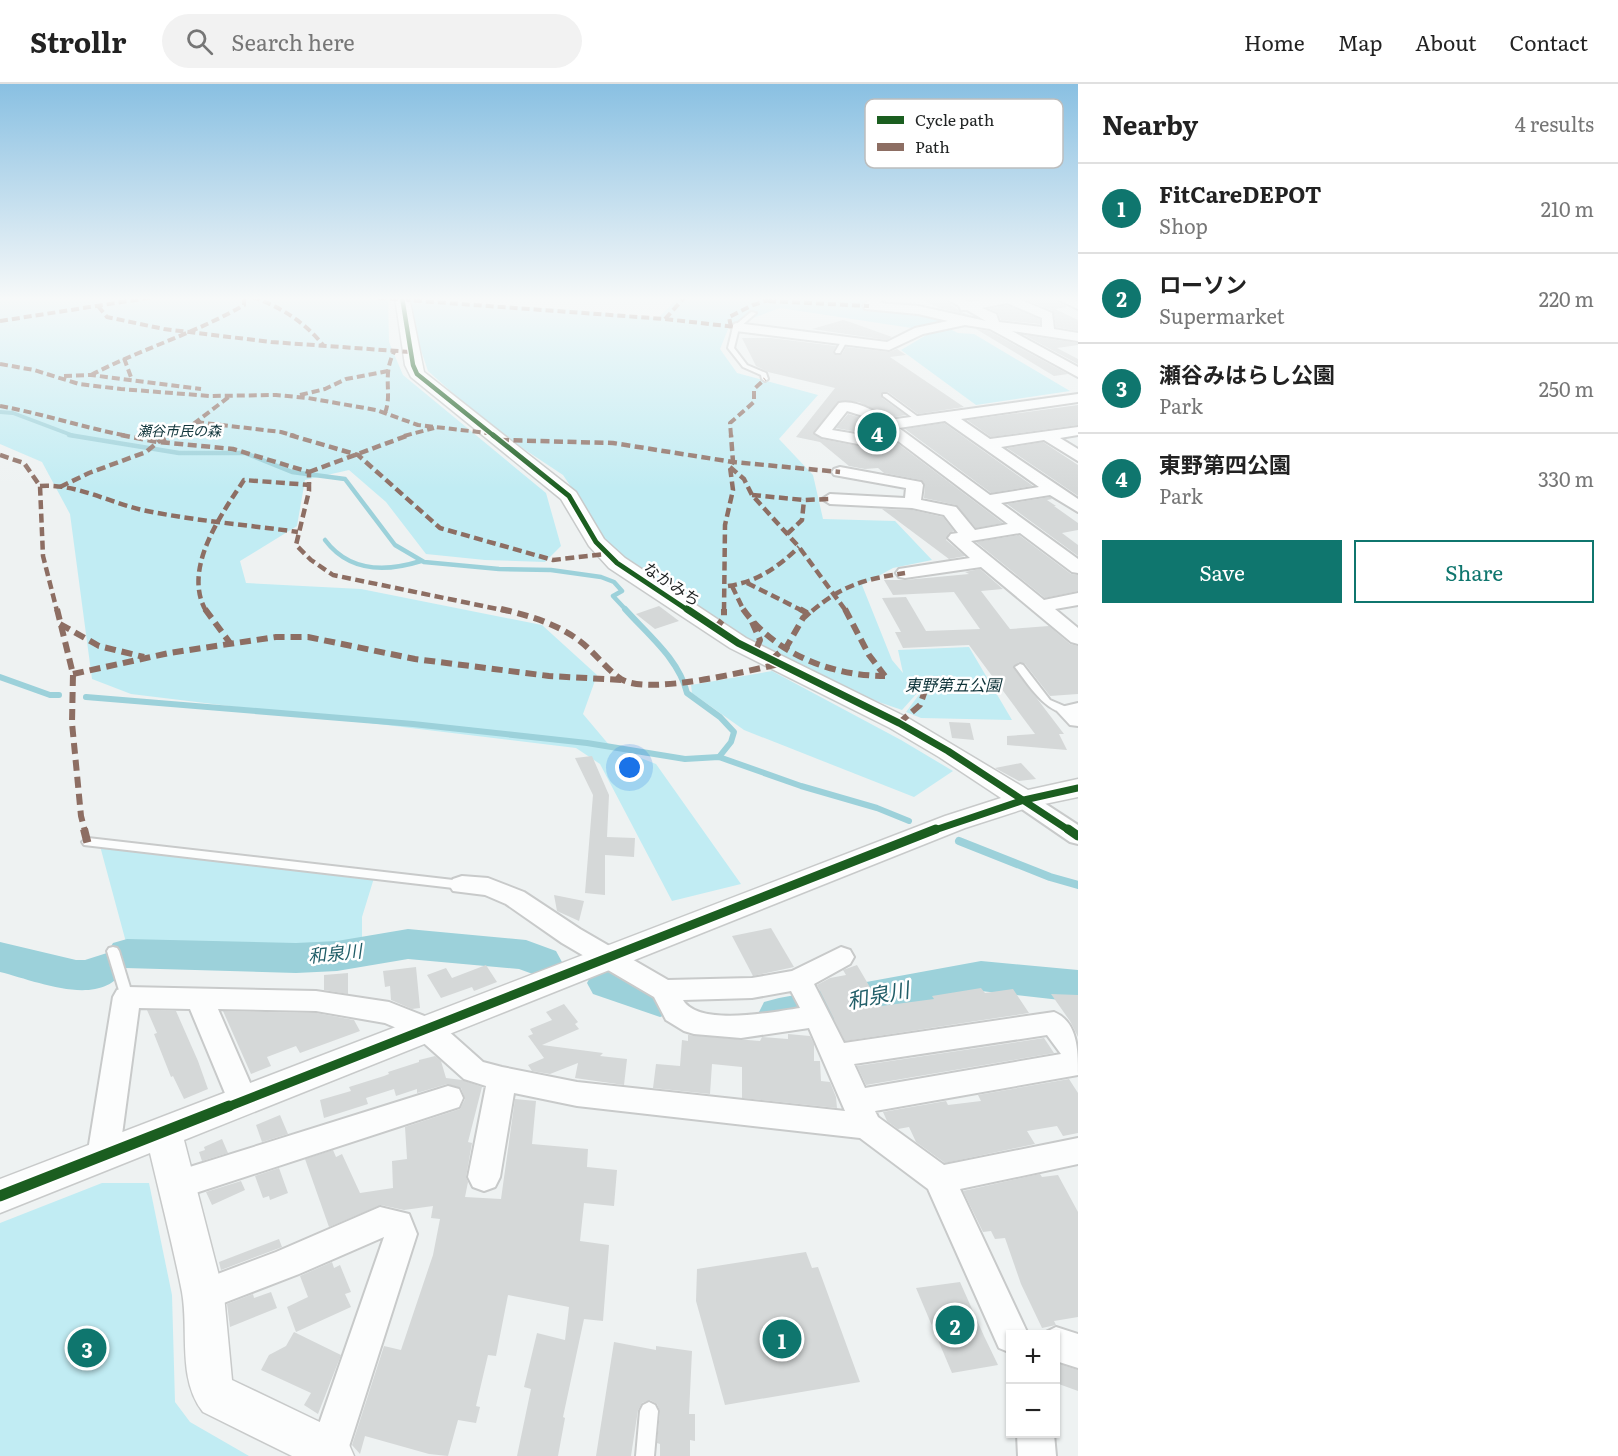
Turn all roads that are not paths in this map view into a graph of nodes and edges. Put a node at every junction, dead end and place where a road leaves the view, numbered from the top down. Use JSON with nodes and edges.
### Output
{"nodes":[{"id":1,"x":412,"y":361,"type":"edge"},
{"id":2,"x":741,"y":361,"type":"edge"},
{"id":3,"x":1057,"y":361,"type":"edge"},
{"id":4,"x":1078,"y":373,"type":"edge"},
{"id":5,"x":765,"y":379,"type":"dead end"},
{"id":6,"x":885,"y":395,"type":"dead end"},
{"id":7,"x":1078,"y":398,"type":"edge"},
{"id":8,"x":946,"y":416,"type":"junction"},
{"id":9,"x":919,"y":420,"type":"junction"},
{"id":10,"x":886,"y":425,"type":"junction"},
{"id":11,"x":1078,"y":431,"type":"edge"},
{"id":12,"x":901,"y":436,"type":"junction"},
{"id":13,"x":1047,"y":436,"type":"junction"},
{"id":14,"x":988,"y":444,"type":"junction"},
{"id":15,"x":1078,"y":456,"type":"edge"},
{"id":16,"x":840,"y":472,"type":"dead end"},
{"id":17,"x":1053,"y":490,"type":"junction"},
{"id":18,"x":830,"y":499,"type":"dead end"},
{"id":19,"x":987,"y":500,"type":"junction"},
{"id":20,"x":912,"y":502,"type":"junction"},
{"id":21,"x":1078,"y":507,"type":"edge"},
{"id":22,"x":1023,"y":527,"type":"junction"},
{"id":23,"x":972,"y":536,"type":"junction"},
{"id":24,"x":982,"y":561,"type":"junction"},
{"id":25,"x":1078,"y":568,"type":"edge"},
{"id":26,"x":905,"y":573,"type":"dead end"},
{"id":27,"x":1078,"y":599,"type":"edge"},
{"id":28,"x":1040,"y":607,"type":"junction"},
{"id":29,"x":1078,"y":638,"type":"edge"},
{"id":30,"x":1020,"y":667,"type":"dead end"},
{"id":31,"x":1075,"y":713,"type":"edge"},
{"id":32,"x":1078,"y":788,"type":"edge"},
{"id":33,"x":1024,"y":800,"type":"junction"},
{"id":34,"x":1078,"y":836,"type":"edge"},
{"id":35,"x":88,"y":842,"type":"dead end"},
{"id":36,"x":462,"y":885,"type":"joint"},
{"id":37,"x":112,"y":951,"type":"dead end"},
{"id":38,"x":841,"y":957,"type":"dead end"},
{"id":39,"x":611,"y":958,"type":"junction"},
{"id":40,"x":798,"y":980,"type":"junction"},
{"id":41,"x":664,"y":990,"type":"junction"},
{"id":42,"x":127,"y":997,"type":"junction"},
{"id":43,"x":199,"y":998,"type":"junction"},
{"id":44,"x":815,"y":1011,"type":"junction"},
{"id":45,"x":427,"y":1029,"type":"junction"},
{"id":46,"x":835,"y":1056,"type":"junction"},
{"id":47,"x":1078,"y":1056,"type":"edge"},
{"id":48,"x":1078,"y":1063,"type":"edge"},
{"id":49,"x":502,"y":1079,"type":"junction"},
{"id":50,"x":448,"y":1098,"type":"dead end"},
{"id":51,"x":243,"y":1101,"type":"junction"},
{"id":52,"x":862,"y":1114,"type":"junction"},
{"id":53,"x":164,"y":1132,"type":"junction"},
{"id":54,"x":1078,"y":1151,"type":"edge"},
{"id":55,"x":103,"y":1157,"type":"junction"},
{"id":56,"x":484,"y":1177,"type":"dead end"},
{"id":57,"x":940,"y":1180,"type":"junction"},
{"id":58,"x":177,"y":1185,"type":"junction"},
{"id":59,"x":0,"y":1196,"type":"edge"},
{"id":60,"x":203,"y":1295,"type":"junction"},
{"id":61,"x":1014,"y":1330,"type":"edge"},
{"id":62,"x":1060,"y":1345,"type":"edge"},
{"id":63,"x":1078,"y":1352,"type":"edge"},
{"id":64,"x":649,"y":1412,"type":"dead end"},
{"id":65,"x":1036,"y":1438,"type":"edge"},
{"id":66,"x":330,"y":1455,"type":"edge"},
{"id":67,"x":645,"y":1456,"type":"edge"},
{"id":68,"x":1037,"y":1456,"type":"edge"}],
"edges":[{"from":1,"to":33,"type":"street","name":"なかみち"},
{"from":2,"to":5,"type":"lane"},
{"from":3,"to":4,"type":"street"},
{"from":6,"to":9,"type":"lane"},
{"from":7,"to":8,"type":"street"},
{"from":8,"to":9,"type":"street"},
{"from":8,"to":14,"type":"street"},
{"from":9,"to":10,"type":"street"},
{"from":10,"to":12,"type":"street"},
{"from":10,"to":12,"type":"street"},
{"from":11,"to":13,"type":"street"},
{"from":12,"to":19,"type":"street"},
{"from":13,"to":14,"type":"street"},
{"from":13,"to":15,"type":"street"},
{"from":14,"to":17,"type":"street"},
{"from":16,"to":20,"type":"street"},
{"from":17,"to":19,"type":"street"},
{"from":17,"to":21,"type":"street"},
{"from":18,"to":20,"type":"street"},
{"from":19,"to":22,"type":"street"},
{"from":20,"to":23,"type":"street"},
{"from":22,"to":23,"type":"street"},
{"from":22,"to":25,"type":"street"},
{"from":23,"to":24,"type":"street"},
{"from":24,"to":26,"type":"street"},
{"from":24,"to":28,"type":"street"},
{"from":27,"to":28,"type":"street"},
{"from":28,"to":29,"type":"street"},
{"from":30,"to":31,"type":"lane"},
{"from":32,"to":33,"type":"street"},
{"from":33,"to":34,"type":"street"},
{"from":33,"to":39,"type":"street"},
{"from":35,"to":36,"type":"lane"},
{"from":36,"to":39,"type":"street"},
{"from":37,"to":42,"type":"lane"},
{"from":38,"to":40,"type":"street"},
{"from":39,"to":41,"type":"street"},
{"from":39,"to":45,"type":"street"},
{"from":40,"to":41,"type":"street"},
{"from":40,"to":44,"type":"street"},
{"from":41,"to":44,"type":"street"},
{"from":42,"to":43,"type":"street"},
{"from":42,"to":55,"type":"street"},
{"from":43,"to":45,"type":"street"},
{"from":43,"to":51,"type":"street"},
{"from":44,"to":46,"type":"street"},
{"from":45,"to":49,"type":"street"},
{"from":45,"to":51,"type":"street"},
{"from":46,"to":47,"type":"street"},
{"from":46,"to":52,"type":"street"},
{"from":48,"to":52,"type":"street"},
{"from":49,"to":52,"type":"street"},
{"from":49,"to":56,"type":"street"},
{"from":50,"to":58,"type":"street"},
{"from":51,"to":53,"type":"street"},
{"from":52,"to":57,"type":"street"},
{"from":53,"to":55,"type":"street"},
{"from":53,"to":58,"type":"street"},
{"from":54,"to":57,"type":"street"},
{"from":55,"to":59,"type":"street"},
{"from":57,"to":61,"type":"street"},
{"from":58,"to":60,"type":"street"},
{"from":60,"to":66,"type":"street"},
{"from":60,"to":66,"type":"street"},
{"from":62,"to":63,"type":"street"},
{"from":64,"to":67,"type":"lane"},
{"from":65,"to":68,"type":"street"}]}
